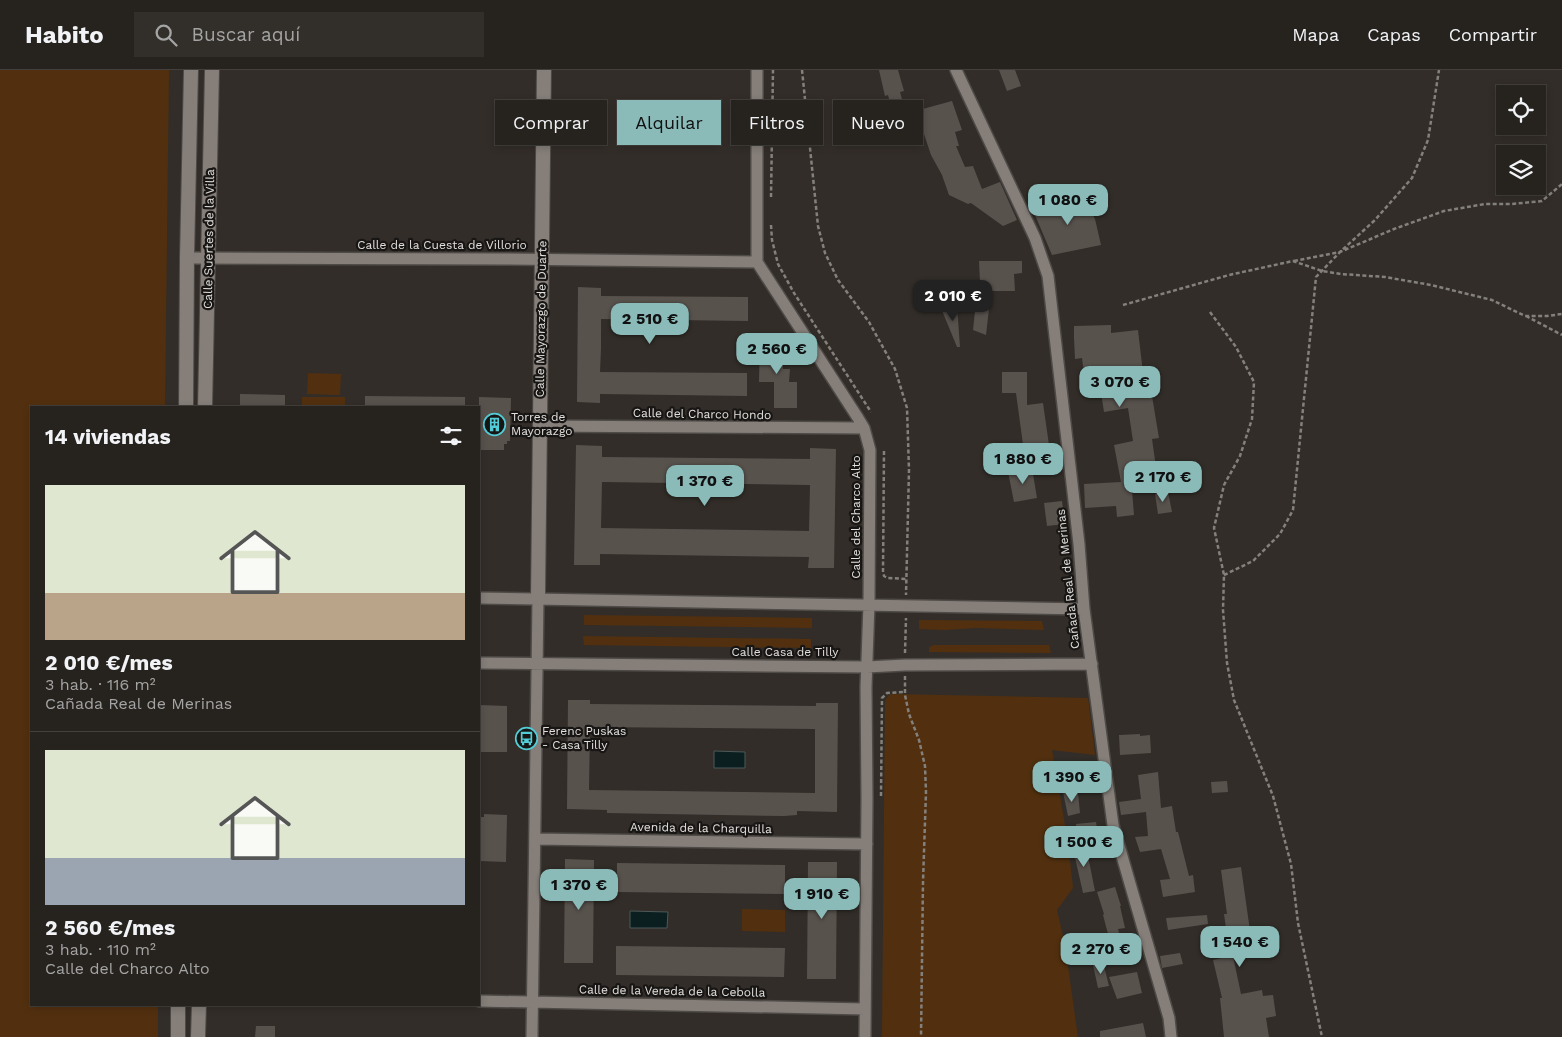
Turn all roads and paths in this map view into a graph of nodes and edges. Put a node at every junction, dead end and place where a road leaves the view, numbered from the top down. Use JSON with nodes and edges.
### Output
{"nodes":[{"id":1,"x":191,"y":70,"type":"edge"},
{"id":2,"x":212,"y":70,"type":"edge"},
{"id":3,"x":544,"y":70,"type":"edge"},
{"id":4,"x":757,"y":70,"type":"edge"},
{"id":5,"x":773,"y":70,"type":"edge"},
{"id":6,"x":802,"y":70,"type":"edge"},
{"id":7,"x":956,"y":70,"type":"edge"},
{"id":8,"x":1439,"y":70,"type":"edge"},
{"id":9,"x":1562,"y":184,"type":"edge"},
{"id":10,"x":771,"y":200,"type":"dead end"},
{"id":11,"x":771,"y":220,"type":"dead end"},
{"id":12,"x":1340,"y":252,"type":"junction"},
{"id":13,"x":187,"y":258,"type":"junction"},
{"id":14,"x":208,"y":258,"type":"junction"},
{"id":15,"x":541,"y":260,"type":"junction"},
{"id":16,"x":756,"y":262,"type":"junction"},
{"id":17,"x":1293,"y":262,"type":"junction"},
{"id":18,"x":1322,"y":271,"type":"junction"},
{"id":19,"x":1123,"y":305,"type":"dead end"},
{"id":20,"x":1210,"y":312,"type":"dead end"},
{"id":21,"x":1562,"y":314,"type":"edge"},
{"id":22,"x":1525,"y":316,"type":"junction"},
{"id":23,"x":1562,"y":336,"type":"edge"},
{"id":24,"x":186,"y":406,"type":"edge"},
{"id":25,"x":205,"y":406,"type":"edge"},
{"id":26,"x":871,"y":413,"type":"dead end"},
{"id":27,"x":539,"y":426,"type":"junction"},
{"id":28,"x":864,"y":428,"type":"junction"},
{"id":29,"x":883,"y":447,"type":"dead end"},
{"id":30,"x":1224,"y":575,"type":"junction"},
{"id":31,"x":907,"y":579,"type":"junction"},
{"id":32,"x":480,"y":598,"type":"edge"},
{"id":33,"x":538,"y":598,"type":"junction"},
{"id":34,"x":869,"y":604,"type":"junction"},
{"id":35,"x":906,"y":605,"type":"junction"},
{"id":36,"x":1084,"y":609,"type":"junction"},
{"id":37,"x":480,"y":663,"type":"edge"},
{"id":38,"x":536,"y":664,"type":"junction"},
{"id":39,"x":1092,"y":664,"type":"junction"},
{"id":40,"x":905,"y":665,"type":"junction"},
{"id":41,"x":868,"y":667,"type":"junction"},
{"id":42,"x":905,"y":690,"type":"junction"},
{"id":43,"x":881,"y":802,"type":"dead end"},
{"id":44,"x":535,"y":839,"type":"junction"},
{"id":45,"x":867,"y":844,"type":"junction"},
{"id":46,"x":480,"y":1001,"type":"edge"},
{"id":47,"x":533,"y":1002,"type":"junction"},
{"id":48,"x":178,"y":1006,"type":"edge"},
{"id":49,"x":199,"y":1006,"type":"edge"},
{"id":50,"x":865,"y":1009,"type":"junction"},
{"id":51,"x":178,"y":1037,"type":"edge"},
{"id":52,"x":198,"y":1037,"type":"edge"},
{"id":53,"x":532,"y":1037,"type":"edge"},
{"id":54,"x":865,"y":1037,"type":"edge"},
{"id":55,"x":922,"y":1037,"type":"edge"},
{"id":56,"x":1171,"y":1037,"type":"edge"},
{"id":57,"x":1322,"y":1037,"type":"edge"}],
"edges":[{"from":1,"to":13,"type":"main road","name":"Calle Suertes de la Villa"},
{"from":2,"to":14,"type":"main road","name":"Calle Suertes de la Villa"},
{"from":3,"to":15,"type":"main road","name":"Calle Mayorazgo de Duarte"},
{"from":4,"to":16,"type":"street"},
{"from":5,"to":10,"type":"path"},
{"from":6,"to":31,"type":"path"},
{"from":7,"to":36,"type":"street","name":"Cañada Real de Merinas"},
{"from":8,"to":12,"type":"path"},
{"from":9,"to":12,"type":"path"},
{"from":11,"to":26,"type":"path"},
{"from":12,"to":17,"type":"path"},
{"from":12,"to":18,"type":"path"},
{"from":13,"to":14,"type":"street","name":"Calle de la Cuesta de Villorio"},
{"from":13,"to":24,"type":"main road","name":"Calle Suertes de la Villa"},
{"from":14,"to":15,"type":"street","name":"Calle de la Cuesta de Villorio"},
{"from":14,"to":25,"type":"main road","name":"Calle Suertes de la Villa"},
{"from":15,"to":16,"type":"street","name":"Calle de la Cuesta de Villorio"},
{"from":15,"to":27,"type":"main road","name":"Calle Mayorazgo de Duarte"},
{"from":16,"to":28,"type":"street","name":"Calle del Charco Alto"},
{"from":17,"to":18,"type":"path"},
{"from":17,"to":19,"type":"path"},
{"from":18,"to":22,"type":"path"},
{"from":18,"to":30,"type":"path"},
{"from":20,"to":30,"type":"path"},
{"from":21,"to":22,"type":"path"},
{"from":22,"to":23,"type":"path"},
{"from":27,"to":28,"type":"street","name":"Calle del Charco Hondo"},
{"from":27,"to":33,"type":"main road","name":"Calle Mayorazgo de Duarte"},
{"from":28,"to":34,"type":"street","name":"Calle del Charco Alto"},
{"from":29,"to":31,"type":"path"},
{"from":30,"to":57,"type":"path"},
{"from":31,"to":35,"type":"path"},
{"from":32,"to":33,"type":"street"},
{"from":33,"to":34,"type":"street"},
{"from":33,"to":38,"type":"street"},
{"from":34,"to":35,"type":"street"},
{"from":34,"to":41,"type":"street","name":"Calle del Charco Alto"},
{"from":35,"to":36,"type":"street"},
{"from":35,"to":40,"type":"path"},
{"from":36,"to":39,"type":"street","name":"Cañada Real de Merinas"},
{"from":37,"to":38,"type":"street","name":"Calle Casa de Tilly"},
{"from":38,"to":41,"type":"street","name":"Calle Casa de Tilly"},
{"from":38,"to":44,"type":"street"},
{"from":39,"to":40,"type":"street","name":"Calle Casa de Tilly"},
{"from":39,"to":56,"type":"street","name":"Cañada Real de Merinas"},
{"from":40,"to":41,"type":"street","name":"Calle Casa de Tilly"},
{"from":40,"to":42,"type":"path"},
{"from":41,"to":45,"type":"street","name":"Calle del Charco Alto"},
{"from":42,"to":43,"type":"path"},
{"from":42,"to":55,"type":"path"},
{"from":44,"to":45,"type":"street","name":"Avenida de la Charquilla"},
{"from":44,"to":47,"type":"street"},
{"from":45,"to":50,"type":"street","name":"Calle del Charco Alto"},
{"from":46,"to":47,"type":"street","name":"Calle de la Vereda de la Cebolla"},
{"from":47,"to":50,"type":"street","name":"Calle de la Vereda de la Cebolla"},
{"from":47,"to":53,"type":"street"},
{"from":48,"to":51,"type":"main road"},
{"from":49,"to":52,"type":"main road"},
{"from":50,"to":54,"type":"street","name":"Calle del Charco Alto"}]}
